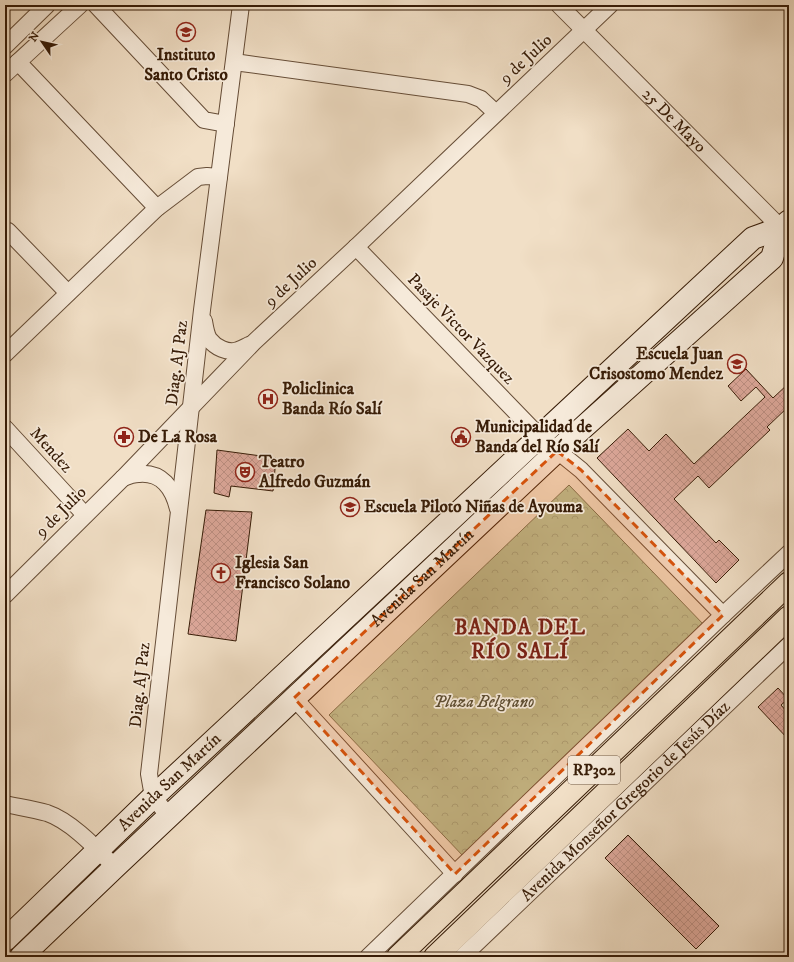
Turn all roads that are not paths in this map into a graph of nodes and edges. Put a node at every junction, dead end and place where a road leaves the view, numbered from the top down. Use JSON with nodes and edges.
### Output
{"nodes":[{"id":1,"x":47,"y":5,"type":"edge"},
{"id":2,"x":80,"y":5,"type":"edge"},
{"id":3,"x":96,"y":5,"type":"edge"},
{"id":4,"x":241,"y":5,"type":"edge"},
{"id":5,"x":559,"y":5,"type":"edge"},
{"id":6,"x":610,"y":5,"type":"edge"},
{"id":7,"x":584,"y":30,"type":"junction"},
{"id":8,"x":5,"y":46,"type":"edge"},
{"id":9,"x":18,"y":62,"type":"junction"},
{"id":10,"x":234,"y":62,"type":"junction"},
{"id":11,"x":5,"y":74,"type":"edge"},
{"id":12,"x":496,"y":113,"type":"junction"},
{"id":13,"x":226,"y":124,"type":"junction"},
{"id":14,"x":219,"y":177,"type":"junction"},
{"id":15,"x":157,"y":208,"type":"junction"},
{"id":16,"x":786,"y":228,"type":"edge"},
{"id":17,"x":5,"y":233,"type":"edge"},
{"id":18,"x":356,"y":247,"type":"junction"},
{"id":19,"x":68,"y":293,"type":"junction"},
{"id":20,"x":202,"y":310,"type":"junction"},
{"id":21,"x":252,"y":343,"type":"junction"},
{"id":22,"x":5,"y":354,"type":"edge"},
{"id":23,"x":191,"y":409,"type":"junction"},
{"id":24,"x":5,"y":428,"type":"edge"},
{"id":25,"x":539,"y":436,"type":"junction"},
{"id":26,"x":557,"y":452,"type":"junction"},
{"id":27,"x":123,"y":478,"type":"junction"},
{"id":28,"x":179,"y":513,"type":"junction"},
{"id":29,"x":85,"y":515,"type":"junction"},
{"id":30,"x":789,"y":553,"type":"edge"},
{"id":31,"x":789,"y":584,"type":"edge"},
{"id":32,"x":5,"y":595,"type":"edge"},
{"id":33,"x":723,"y":615,"type":"junction"},
{"id":34,"x":789,"y":617,"type":"edge"},
{"id":35,"x":789,"y":645,"type":"edge"},
{"id":36,"x":294,"y":698,"type":"junction"},
{"id":37,"x":153,"y":797,"type":"junction"},
{"id":38,"x":5,"y":804,"type":"edge"},
{"id":39,"x":169,"y":816,"type":"junction"},
{"id":40,"x":98,"y":849,"type":"junction"},
{"id":41,"x":114,"y":867,"type":"junction"},
{"id":42,"x":455,"y":874,"type":"junction"},
{"id":43,"x":5,"y":940,"type":"edge"},
{"id":44,"x":21,"y":957,"type":"edge"},
{"id":45,"x":368,"y":957,"type":"edge"},
{"id":46,"x":398,"y":957,"type":"edge"},
{"id":47,"x":435,"y":957,"type":"edge"},
{"id":48,"x":462,"y":957,"type":"edge"}],
"edges":[{"from":1,"to":8,"type":"street"},
{"from":2,"to":9,"type":"street"},
{"from":3,"to":13,"type":"street"},
{"from":4,"to":10,"type":"street","name":"Diag. AJ Paz"},
{"from":5,"to":7,"type":"street","name":"25 De Mayo"},
{"from":6,"to":7,"type":"street","name":"9 de Julio"},
{"from":7,"to":12,"type":"street","name":"9 de Julio"},
{"from":7,"to":16,"type":"street","name":"25 De Mayo"},
{"from":9,"to":11,"type":"street"},
{"from":9,"to":15,"type":"street"},
{"from":10,"to":12,"type":"street"},
{"from":10,"to":13,"type":"street","name":"Diag. AJ Paz"},
{"from":12,"to":18,"type":"street","name":"9 de Julio"},
{"from":13,"to":14,"type":"street","name":"Diag. AJ Paz"},
{"from":14,"to":15,"type":"street"},
{"from":14,"to":20,"type":"street","name":"Diag. AJ Paz"},
{"from":15,"to":19,"type":"street"},
{"from":16,"to":25,"type":"street","name":"Avenida San Martín"},
{"from":16,"to":26,"type":"street","name":"Avenida San Martín"},
{"from":17,"to":19,"type":"street"},
{"from":18,"to":21,"type":"street","name":"9 de Julio"},
{"from":18,"to":25,"type":"street","name":"Pasaje Victor Vazquez"},
{"from":19,"to":22,"type":"street"},
{"from":20,"to":21,"type":"street"},
{"from":20,"to":23,"type":"street","name":"Diag. AJ Paz"},
{"from":21,"to":23,"type":"street","name":"9 de Julio"},
{"from":23,"to":27,"type":"street","name":"9 de Julio"},
{"from":23,"to":28,"type":"street","name":"Diag. AJ Paz"},
{"from":24,"to":29,"type":"street","name":"Mendez"},
{"from":25,"to":26,"type":"street","name":"Pasaje Victor Vazquez"},
{"from":25,"to":37,"type":"street","name":"Avenida San Martín"},
{"from":26,"to":33,"type":"street","name":"Pasaje Victor Vazquez"},
{"from":26,"to":36,"type":"street","name":"Avenida San Martín"},
{"from":27,"to":28,"type":"street"},
{"from":27,"to":29,"type":"street","name":"9 de Julio"},
{"from":28,"to":37,"type":"street","name":"Diag. AJ Paz"},
{"from":29,"to":32,"type":"street","name":"9 de Julio"},
{"from":30,"to":33,"type":"street"},
{"from":31,"to":46,"type":"main road","number":"RP302"},
{"from":33,"to":42,"type":"street"},
{"from":34,"to":47,"type":"main road","name":"Avenida Monseñor Gregorio de Jesús Díaz","number":"RP302"},
{"from":35,"to":48,"type":"street","name":"Avenida Monseñor Gregorio de Jesús Díaz"},
{"from":36,"to":39,"type":"street","name":"Avenida San Martín"},
{"from":36,"to":42,"type":"street"},
{"from":37,"to":39,"type":"street"},
{"from":37,"to":40,"type":"street","name":"Avenida San Martín"},
{"from":38,"to":40,"type":"street"},
{"from":39,"to":41,"type":"street","name":"Avenida San Martín"},
{"from":40,"to":41,"type":"street"},
{"from":40,"to":43,"type":"street","name":"Avenida San Martín"},
{"from":41,"to":44,"type":"street","name":"Avenida San Martín"},
{"from":42,"to":45,"type":"street"}]}
